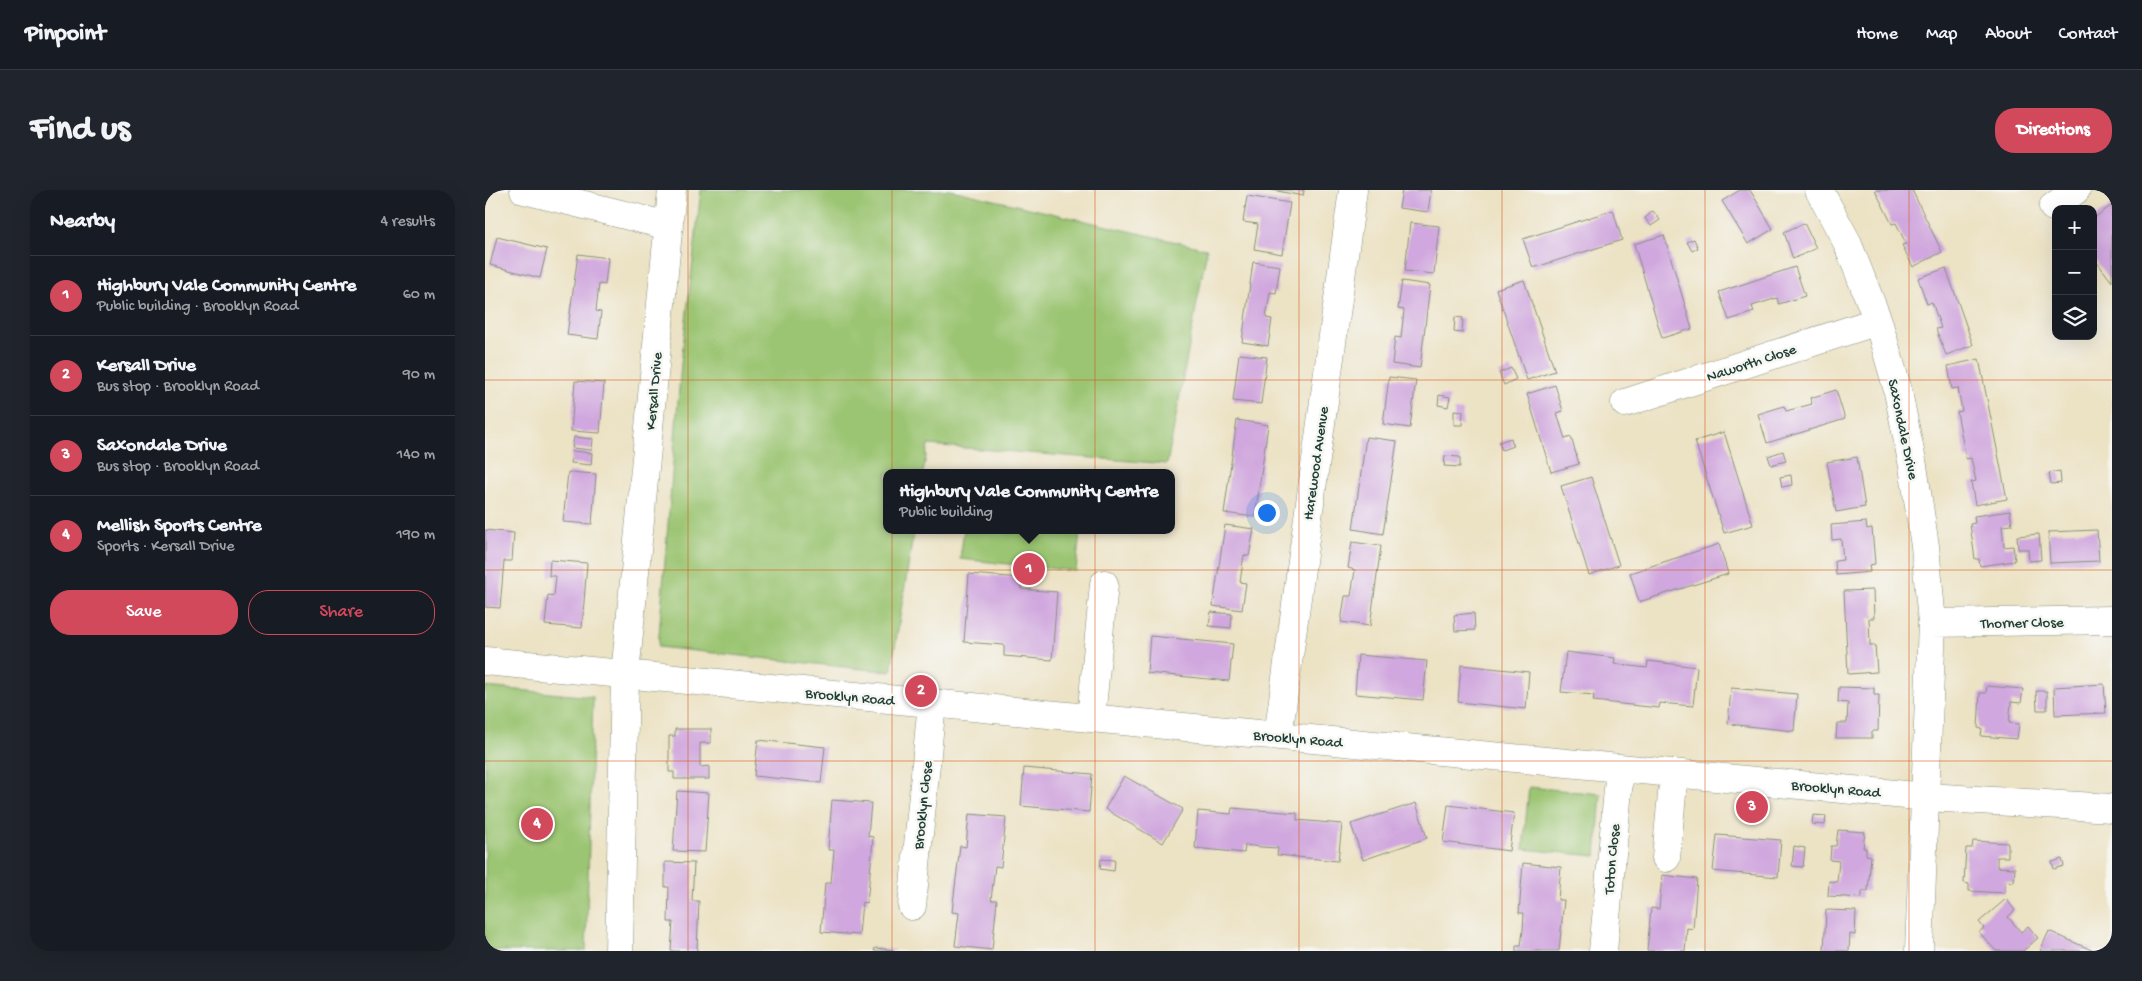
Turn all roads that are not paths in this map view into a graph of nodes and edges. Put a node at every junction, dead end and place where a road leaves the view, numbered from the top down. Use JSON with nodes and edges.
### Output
{"nodes":[{"id":1,"x":524,"y":190,"type":"edge"},
{"id":2,"x":672,"y":190,"type":"edge"},
{"id":3,"x":1353,"y":190,"type":"edge"},
{"id":4,"x":1819,"y":190,"type":"edge"},
{"id":5,"x":2076,"y":190,"type":"edge"},
{"id":6,"x":2056,"y":205,"type":"edge"},
{"id":7,"x":669,"y":226,"type":"junction"},
{"id":8,"x":1878,"y":320,"type":"junction"},
{"id":9,"x":1625,"y":402,"type":"dead end"},
{"id":10,"x":1104,"y":584,"type":"dead end"},
{"id":11,"x":2112,"y":620,"type":"edge"},
{"id":12,"x":1932,"y":623,"type":"junction"},
{"id":13,"x":485,"y":661,"type":"edge"},
{"id":14,"x":625,"y":674,"type":"junction"},
{"id":15,"x":932,"y":703,"type":"junction"},
{"id":16,"x":1091,"y":718,"type":"junction"},
{"id":17,"x":1278,"y":736,"type":"junction"},
{"id":18,"x":1620,"y":768,"type":"junction"},
{"id":19,"x":1674,"y":773,"type":"junction"},
{"id":20,"x":1927,"y":797,"type":"junction"},
{"id":21,"x":2112,"y":808,"type":"edge"},
{"id":22,"x":1666,"y":858,"type":"dead end"},
{"id":23,"x":912,"y":906,"type":"dead end"},
{"id":24,"x":619,"y":951,"type":"edge"},
{"id":25,"x":1603,"y":951,"type":"edge"},
{"id":26,"x":1919,"y":951,"type":"edge"}],
"edges":[{"from":1,"to":7,"type":"street"},
{"from":2,"to":7,"type":"street","name":"Kersall Drive"},
{"from":3,"to":17,"type":"street","name":"Harewood Avenue"},
{"from":4,"to":8,"type":"street","name":"Saxondale Drive"},
{"from":5,"to":6,"type":"street"},
{"from":7,"to":14,"type":"street","name":"Kersall Drive"},
{"from":8,"to":9,"type":"street","name":"Naworth Close"},
{"from":8,"to":12,"type":"street","name":"Saxondale Drive"},
{"from":10,"to":16,"type":"street"},
{"from":11,"to":12,"type":"street","name":"Thorner Close"},
{"from":12,"to":20,"type":"street","name":"Saxondale Drive"},
{"from":13,"to":14,"type":"street","name":"Brooklyn Road"},
{"from":14,"to":15,"type":"street","name":"Brooklyn Road"},
{"from":14,"to":24,"type":"street","name":"Kersall Drive"},
{"from":15,"to":16,"type":"street","name":"Brooklyn Road"},
{"from":15,"to":23,"type":"street","name":"Brooklyn Close"},
{"from":16,"to":17,"type":"street","name":"Brooklyn Road"},
{"from":17,"to":18,"type":"street","name":"Brooklyn Road"},
{"from":18,"to":19,"type":"street","name":"Brooklyn Road"},
{"from":18,"to":25,"type":"street","name":"Toton Close"},
{"from":19,"to":20,"type":"street","name":"Brooklyn Road"},
{"from":19,"to":22,"type":"street"},
{"from":20,"to":21,"type":"street","name":"Brooklyn Road"},
{"from":20,"to":26,"type":"street","name":"Saxondale Drive"}]}
